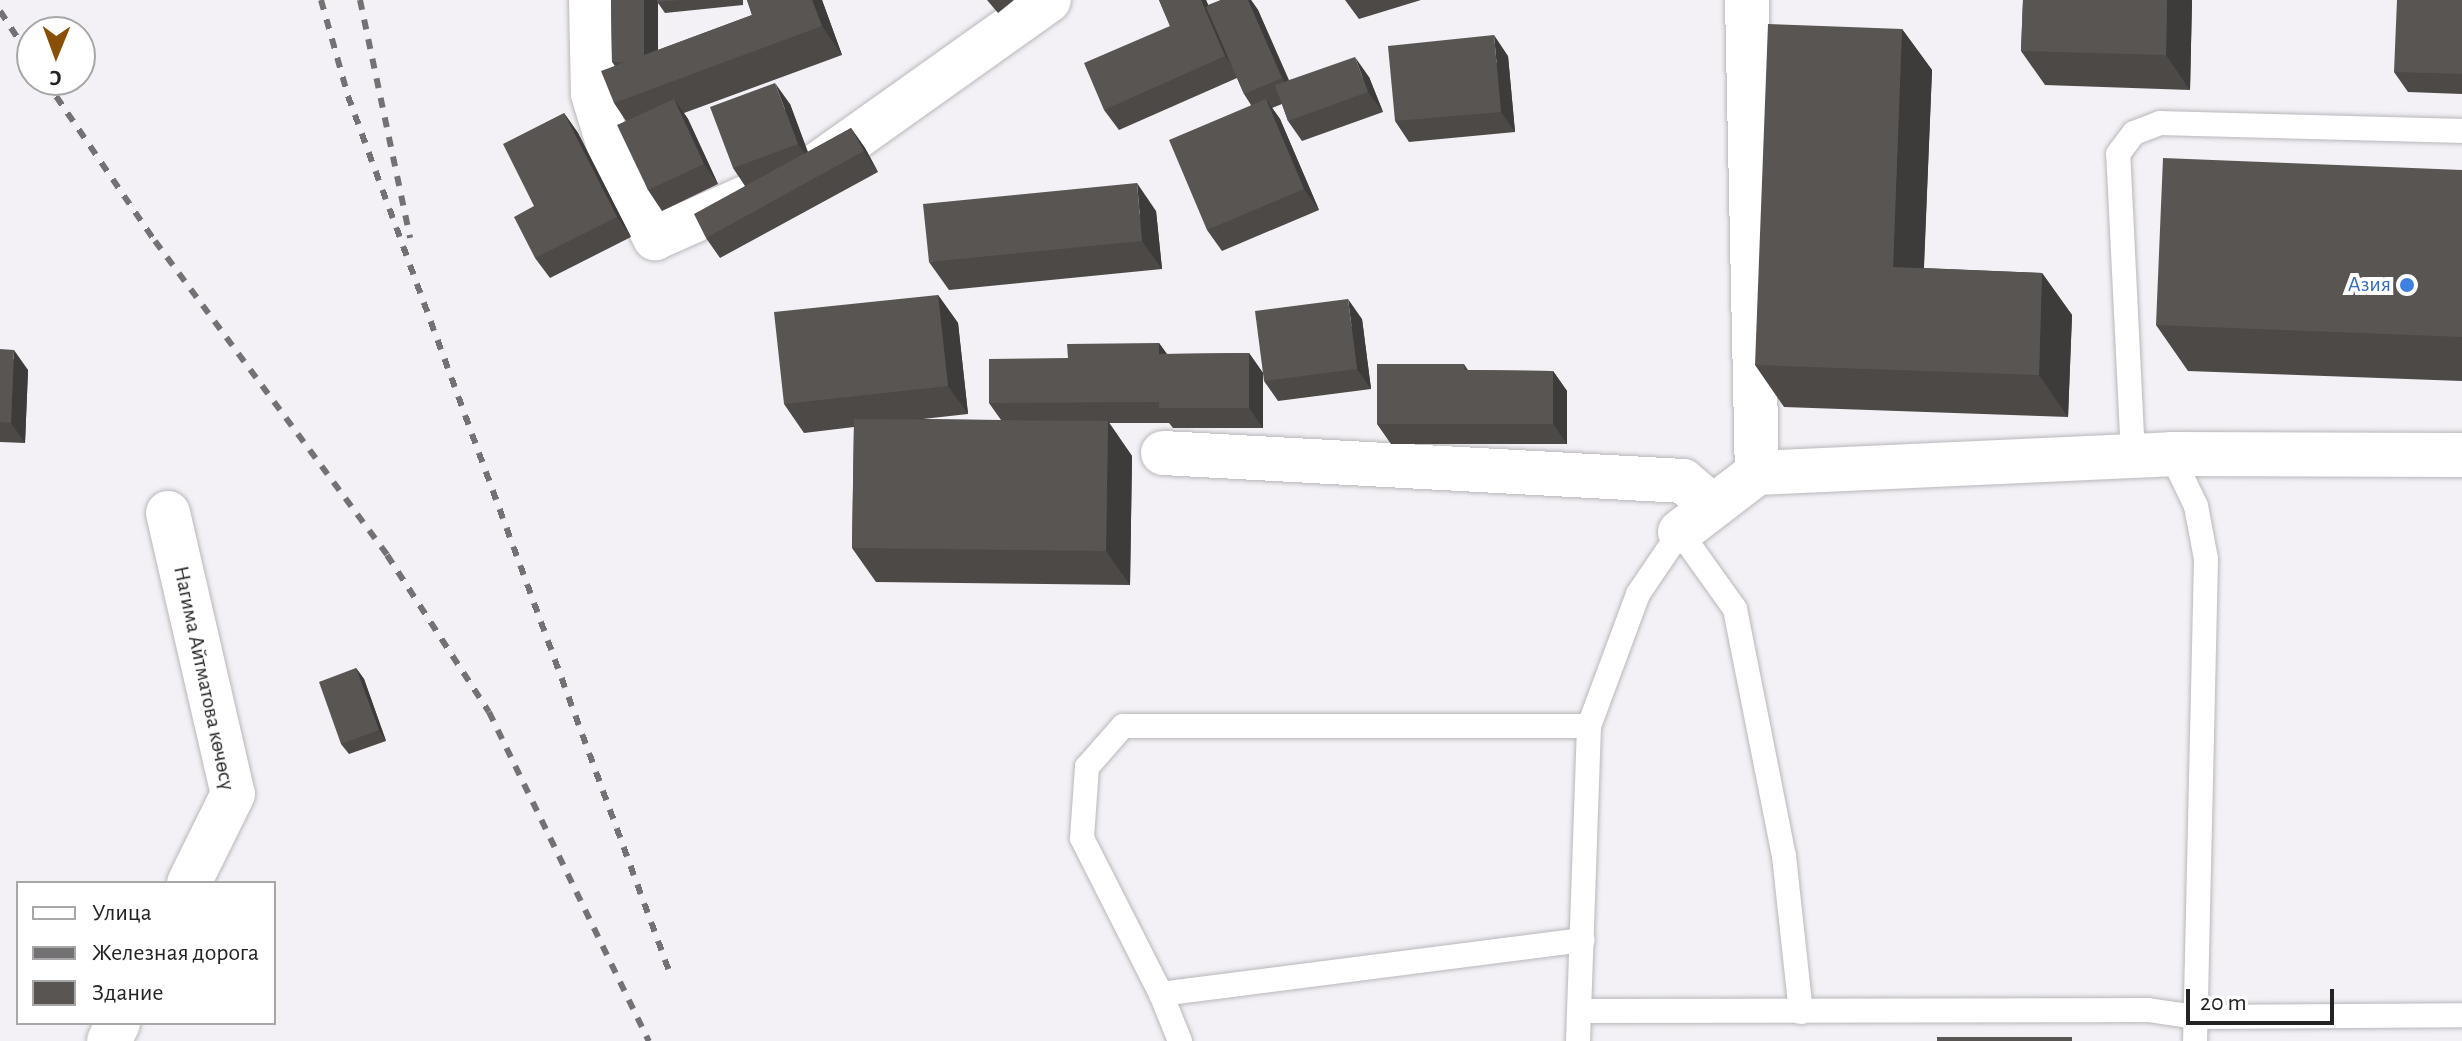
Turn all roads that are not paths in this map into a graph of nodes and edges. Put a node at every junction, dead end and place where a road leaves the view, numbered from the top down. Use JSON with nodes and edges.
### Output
{"nodes":[{"id":1,"x":591,"y":0,"type":"edge"},
{"id":2,"x":1049,"y":0,"type":"edge"},
{"id":3,"x":1747,"y":0,"type":"edge"},
{"id":4,"x":2462,"y":131,"type":"edge"},
{"id":5,"x":1163,"y":453,"type":"dead end"},
{"id":6,"x":2152,"y":455,"type":"junction"},
{"id":7,"x":2462,"y":455,"type":"edge"},
{"id":8,"x":1757,"y":473,"type":"junction"},
{"id":9,"x":168,"y":513,"type":"dead end"},
{"id":10,"x":1696,"y":519,"type":"junction"},
{"id":11,"x":1589,"y":726,"type":"junction"},
{"id":12,"x":190,"y":881,"type":"edge"},
{"id":13,"x":1583,"y":940,"type":"junction"},
{"id":14,"x":1161,"y":994,"type":"junction"},
{"id":15,"x":1580,"y":1011,"type":"junction"},
{"id":16,"x":1801,"y":1012,"type":"junction"},
{"id":17,"x":2462,"y":1015,"type":"edge"},
{"id":18,"x":2195,"y":1029,"type":"edge"},
{"id":19,"x":1180,"y":1041,"type":"edge"},
{"id":20,"x":1578,"y":1041,"type":"edge"}],
"edges":[{"from":1,"to":2,"type":"street"},
{"from":3,"to":8,"type":"street"},
{"from":4,"to":6,"type":"lane"},
{"from":5,"to":10,"type":"street"},
{"from":6,"to":7,"type":"street"},
{"from":6,"to":8,"type":"street"},
{"from":6,"to":18,"type":"lane"},
{"from":8,"to":10,"type":"street"},
{"from":9,"to":12,"type":"street","name":"Нагима Айтматова көчөсү"},
{"from":10,"to":11,"type":"lane"},
{"from":10,"to":16,"type":"lane"},
{"from":11,"to":13,"type":"lane"},
{"from":11,"to":14,"type":"lane"},
{"from":13,"to":14,"type":"lane"},
{"from":13,"to":15,"type":"lane"},
{"from":14,"to":19,"type":"lane"},
{"from":15,"to":16,"type":"lane"},
{"from":15,"to":20,"type":"lane"},
{"from":16,"to":18,"type":"lane"},
{"from":17,"to":18,"type":"lane"}]}
